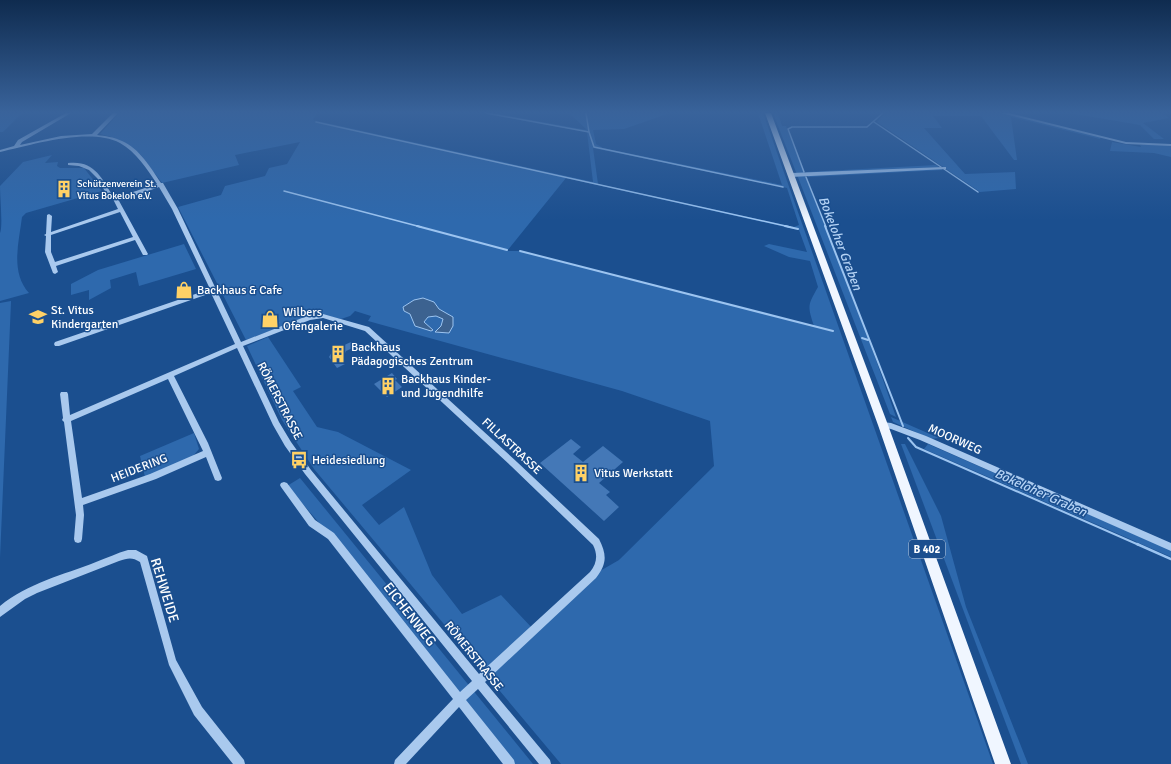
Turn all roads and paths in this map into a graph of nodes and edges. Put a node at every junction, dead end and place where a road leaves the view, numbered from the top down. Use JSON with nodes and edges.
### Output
{"nodes":[{"id":1,"x":129,"y":149,"type":"edge"},
{"id":2,"x":781,"y":149,"type":"edge"},
{"id":3,"x":70,"y":164,"type":"dead end"},
{"id":4,"x":944,"y":168,"type":"dead end"},
{"id":5,"x":791,"y":175,"type":"junction"},
{"id":6,"x":161,"y":184,"type":"junction"},
{"id":7,"x":116,"y":198,"type":"junction"},
{"id":8,"x":122,"y":210,"type":"junction"},
{"id":9,"x":49,"y":216,"type":"dead end"},
{"id":10,"x":47,"y":235,"type":"junction"},
{"id":11,"x":137,"y":238,"type":"junction"},
{"id":12,"x":145,"y":254,"type":"dead end"},
{"id":13,"x":52,"y":265,"type":"junction"},
{"id":14,"x":54,"y":272,"type":"dead end"},
{"id":15,"x":213,"y":290,"type":"junction"},
{"id":16,"x":57,"y":344,"type":"dead end"},
{"id":17,"x":239,"y":345,"type":"junction"},
{"id":18,"x":170,"y":375,"type":"junction"},
{"id":19,"x":64,"y":394,"type":"dead end"},
{"id":20,"x":66,"y":420,"type":"junction"},
{"id":21,"x":882,"y":425,"type":"junction"},
{"id":22,"x":207,"y":453,"type":"junction"},
{"id":23,"x":218,"y":478,"type":"dead end"},
{"id":24,"x":284,"y":486,"type":"dead end"},
{"id":25,"x":78,"y":503,"type":"junction"},
{"id":26,"x":78,"y":539,"type":"dead end"},
{"id":27,"x":1171,"y":547,"type":"edge"},
{"id":28,"x":0,"y":612,"type":"edge"},
{"id":29,"x":478,"y":682,"type":"junction"},
{"id":30,"x":460,"y":699,"type":"junction"},
{"id":31,"x":240,"y":764,"type":"edge"},
{"id":32,"x":399,"y":764,"type":"edge"},
{"id":33,"x":510,"y":764,"type":"edge"},
{"id":34,"x":546,"y":764,"type":"edge"},
{"id":35,"x":1003,"y":764,"type":"edge"}],
"edges":[{"from":1,"to":6,"type":"street","name":"RÖMERSTRASSE"},
{"from":2,"to":5,"type":"main road","number":"B 402"},
{"from":3,"to":7,"type":"street"},
{"from":4,"to":5,"type":"street"},
{"from":5,"to":21,"type":"main road","number":"B 402"},
{"from":6,"to":7,"type":"street"},
{"from":6,"to":15,"type":"street","name":"RÖMERSTRASSE"},
{"from":7,"to":8,"type":"street"},
{"from":8,"to":10,"type":"street"},
{"from":8,"to":11,"type":"street"},
{"from":9,"to":10,"type":"street"},
{"from":10,"to":13,"type":"street"},
{"from":11,"to":12,"type":"street"},
{"from":11,"to":13,"type":"street"},
{"from":13,"to":14,"type":"street"},
{"from":15,"to":16,"type":"street"},
{"from":15,"to":17,"type":"street","name":"RÖMERSTRASSE"},
{"from":17,"to":18,"type":"street"},
{"from":17,"to":29,"type":"street","name":"RÖMERSTRASSE"},
{"from":17,"to":29,"type":"street","name":"FILLASTRASSE"},
{"from":18,"to":20,"type":"street"},
{"from":18,"to":22,"type":"street"},
{"from":19,"to":20,"type":"street"},
{"from":20,"to":25,"type":"street"},
{"from":21,"to":27,"type":"street","name":"MOORWEG"},
{"from":21,"to":35,"type":"main road","number":"B 402"},
{"from":22,"to":23,"type":"street"},
{"from":22,"to":25,"type":"street","name":"HEIDERING"},
{"from":24,"to":30,"type":"street","name":"EICHENWEG"},
{"from":25,"to":26,"type":"street"},
{"from":28,"to":31,"type":"street","name":"REHWEIDE"},
{"from":29,"to":30,"type":"street","name":"FILLASTRASSE"},
{"from":29,"to":34,"type":"street","name":"RÖMERSTRASSE"},
{"from":30,"to":32,"type":"street","name":"FILLASTRASSE"},
{"from":30,"to":33,"type":"street","name":"EICHENWEG"}]}
